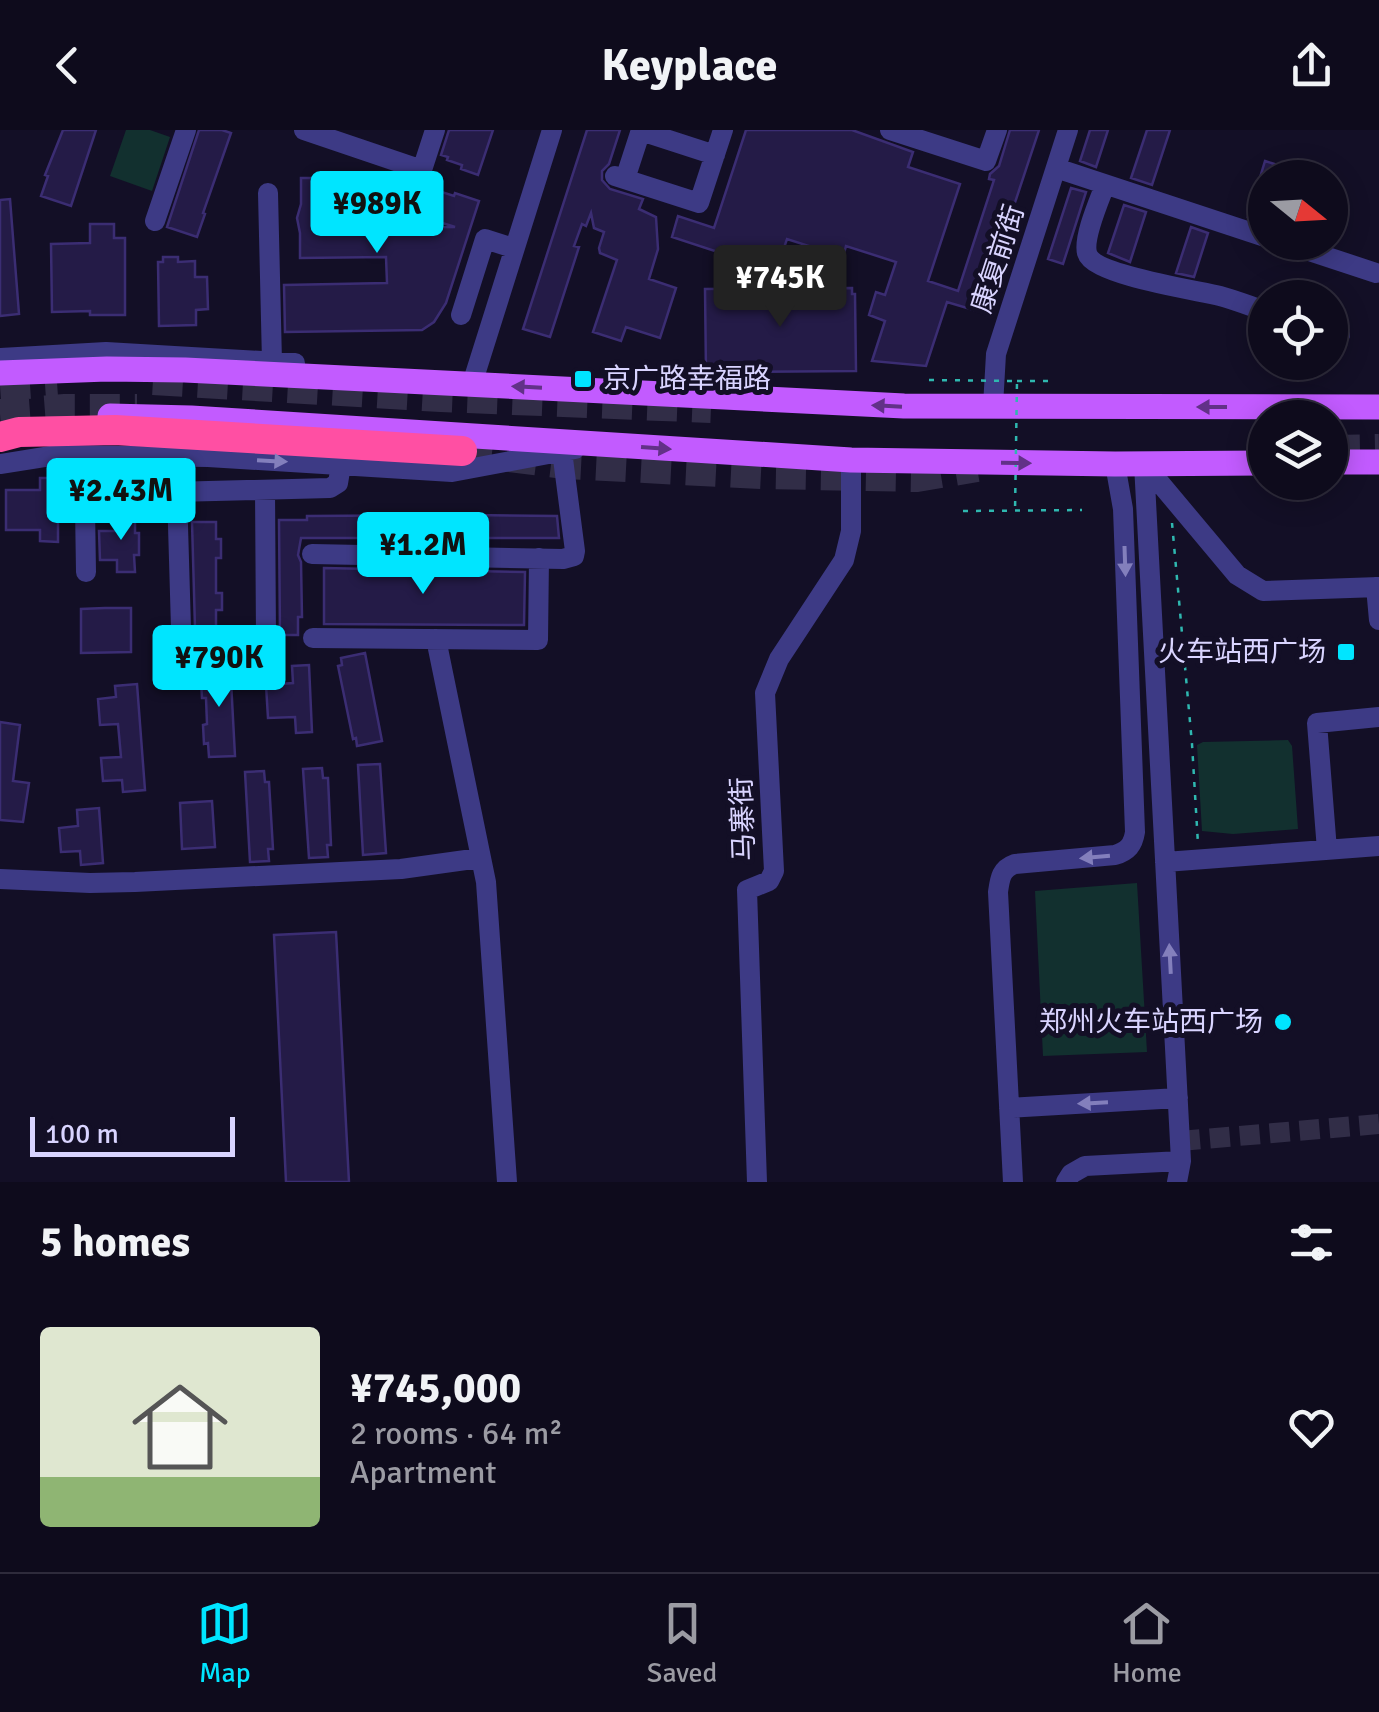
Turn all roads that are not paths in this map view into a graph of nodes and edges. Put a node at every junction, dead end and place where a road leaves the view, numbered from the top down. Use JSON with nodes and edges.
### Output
{"nodes":[{"id":1,"x":186,"y":130,"type":"edge"},
{"id":2,"x":304,"y":130,"type":"edge"},
{"id":3,"x":434,"y":130,"type":"edge"},
{"id":4,"x":552,"y":130,"type":"edge"},
{"id":5,"x":641,"y":130,"type":"edge"},
{"id":6,"x":723,"y":130,"type":"edge"},
{"id":7,"x":890,"y":130,"type":"edge"},
{"id":8,"x":997,"y":130,"type":"edge"},
{"id":9,"x":1068,"y":130,"type":"edge"},
{"id":10,"x":715,"y":154,"type":"junction"},
{"id":11,"x":1056,"y":168,"type":"junction"},
{"id":12,"x":1105,"y":184,"type":"junction"},
{"id":13,"x":268,"y":193,"type":"dead end"},
{"id":14,"x":155,"y":221,"type":"dead end"},
{"id":15,"x":1248,"y":231,"type":"edge"},
{"id":16,"x":514,"y":248,"type":"junction"},
{"id":17,"x":1337,"y":260,"type":"edge"},
{"id":18,"x":1376,"y":273,"type":"dead end"},
{"id":19,"x":1248,"y":305,"type":"edge"},
{"id":20,"x":460,"y":315,"type":"dead end"},
{"id":21,"x":0,"y":358,"type":"edge"},
{"id":22,"x":272,"y":362,"type":"junction"},
{"id":23,"x":295,"y":363,"type":"dead end"},
{"id":24,"x":0,"y":373,"type":"edge"},
{"id":25,"x":472,"y":384,"type":"junction"},
{"id":26,"x":992,"y":406,"type":"junction"},
{"id":27,"x":1379,"y":407,"type":"edge"},
{"id":28,"x":5,"y":431,"type":"edge"},
{"id":29,"x":596,"y":444,"type":"junction"},
{"id":30,"x":462,"y":451,"type":"tunnel mouth"},
{"id":31,"x":562,"y":451,"type":"junction"},
{"id":32,"x":850,"y":460,"type":"junction"},
{"id":33,"x":1348,"y":462,"type":"edge"},
{"id":34,"x":1379,"y":462,"type":"edge"},
{"id":35,"x":1248,"y":463,"type":"edge"},
{"id":36,"x":0,"y":464,"type":"edge"},
{"id":37,"x":1115,"y":464,"type":"junction"},
{"id":38,"x":1144,"y":464,"type":"junction"},
{"id":39,"x":341,"y":465,"type":"junction"},
{"id":40,"x":265,"y":490,"type":"junction"},
{"id":41,"x":177,"y":492,"type":"junction"},
{"id":42,"x":312,"y":554,"type":"dead end"},
{"id":43,"x":539,"y":558,"type":"junction"},
{"id":44,"x":86,"y":572,"type":"dead end"},
{"id":45,"x":1378,"y":587,"type":"edge"},
{"id":46,"x":1379,"y":620,"type":"edge"},
{"id":47,"x":181,"y":628,"type":"dead end"},
{"id":48,"x":266,"y":638,"type":"dead end"},
{"id":49,"x":313,"y":638,"type":"dead end"},
{"id":50,"x":436,"y":639,"type":"junction"},
{"id":51,"x":1379,"y":718,"type":"edge"},
{"id":52,"x":1379,"y":846,"type":"edge"},
{"id":53,"x":1327,"y":850,"type":"junction"},
{"id":54,"x":480,"y":858,"type":"junction"},
{"id":55,"x":1165,"y":862,"type":"junction"},
{"id":56,"x":0,"y":879,"type":"edge"},
{"id":57,"x":1178,"y":1098,"type":"junction"},
{"id":58,"x":1009,"y":1108,"type":"junction"},
{"id":59,"x":1179,"y":1171,"type":"edge"},
{"id":60,"x":507,"y":1182,"type":"edge"},
{"id":61,"x":757,"y":1182,"type":"edge"},
{"id":62,"x":1013,"y":1182,"type":"edge"},
{"id":63,"x":1066,"y":1182,"type":"edge"}],
"edges":[{"from":1,"to":14,"type":"street"},
{"from":2,"to":3,"type":"street"},
{"from":4,"to":16,"type":"street"},
{"from":5,"to":10,"type":"street"},
{"from":5,"to":10,"type":"street"},
{"from":6,"to":10,"type":"street"},
{"from":7,"to":8,"type":"street"},
{"from":9,"to":11,"type":"street","name":"康复前街"},
{"from":11,"to":12,"type":"street"},
{"from":11,"to":26,"type":"street","name":"康复前街"},
{"from":12,"to":15,"type":"street"},
{"from":12,"to":19,"type":"street"},
{"from":13,"to":22,"type":"street"},
{"from":16,"to":20,"type":"street"},
{"from":16,"to":25,"type":"street"},
{"from":17,"to":18,"type":"street"},
{"from":21,"to":22,"type":"street"},
{"from":22,"to":23,"type":"street"},
{"from":24,"to":25,"type":"main road"},
{"from":26,"to":25,"type":"main road","one_way":true},
{"from":27,"to":26,"type":"main road","one_way":true},
{"from":28,"to":29,"type":"main road"},
{"from":28,"to":30,"type":"highway"},
{"from":29,"to":31,"type":"street"},
{"from":29,"to":32,"type":"main road","one_way":true},
{"from":31,"to":39,"type":"street"},
{"from":31,"to":43,"type":"street"},
{"from":32,"to":37,"type":"main road","one_way":true},
{"from":32,"to":61,"type":"street","name":"马寨街"},
{"from":33,"to":34,"type":"main road"},
{"from":35,"to":38,"type":"main road"},
{"from":36,"to":39,"type":"street","one_way":true},
{"from":37,"to":38,"type":"main road"},
{"from":37,"to":58,"type":"street","one_way":true},
{"from":38,"to":45,"type":"street"},
{"from":38,"to":55,"type":"street"},
{"from":39,"to":40,"type":"street"},
{"from":40,"to":41,"type":"street"},
{"from":40,"to":48,"type":"street"},
{"from":41,"to":44,"type":"street"},
{"from":41,"to":47,"type":"street"},
{"from":42,"to":43,"type":"street"},
{"from":43,"to":50,"type":"street"},
{"from":45,"to":46,"type":"street"},
{"from":49,"to":50,"type":"street"},
{"from":50,"to":54,"type":"street"},
{"from":51,"to":53,"type":"street"},
{"from":52,"to":53,"type":"street"},
{"from":53,"to":55,"type":"street"},
{"from":54,"to":56,"type":"street"},
{"from":54,"to":60,"type":"street"},
{"from":57,"to":55,"type":"street","one_way":true},
{"from":57,"to":58,"type":"street","one_way":true},
{"from":57,"to":59,"type":"street"},
{"from":58,"to":62,"type":"street"},
{"from":59,"to":63,"type":"street"}]}
